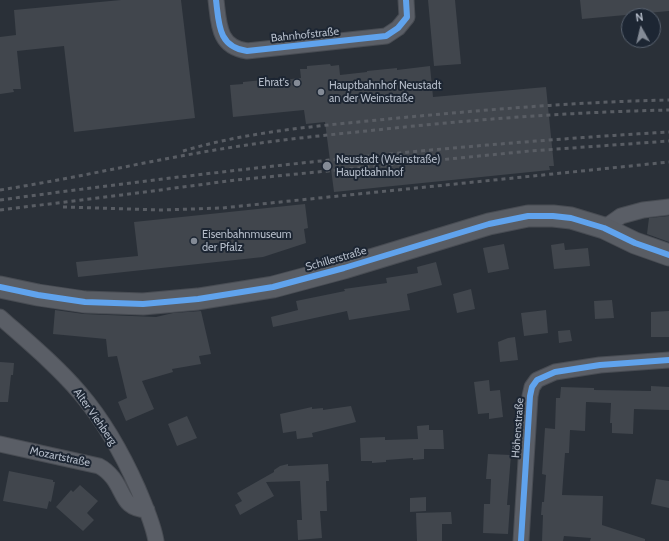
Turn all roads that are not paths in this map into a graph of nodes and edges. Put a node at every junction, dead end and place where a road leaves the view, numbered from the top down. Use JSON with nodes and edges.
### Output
{"nodes":[{"id":1,"x":216,"y":0,"type":"edge"},
{"id":2,"x":406,"y":0,"type":"edge"},
{"id":3,"x":669,"y":207,"type":"edge"},
{"id":4,"x":604,"y":228,"type":"junction"},
{"id":5,"x":669,"y":255,"type":"edge"},
{"id":6,"x":0,"y":287,"type":"edge"},
{"id":7,"x":0,"y":317,"type":"edge"},
{"id":8,"x":669,"y":360,"type":"edge"},
{"id":9,"x":0,"y":444,"type":"edge"},
{"id":10,"x":147,"y":510,"type":"junction"},
{"id":11,"x":156,"y":541,"type":"edge"},
{"id":12,"x":521,"y":541,"type":"edge"}],
"edges":[{"from":1,"to":2,"type":"street","name":"Bahnhofstraße"},
{"from":3,"to":4,"type":"street"},
{"from":4,"to":5,"type":"street","name":"Schillerstraße"},
{"from":4,"to":6,"type":"street","name":"Schillerstraße"},
{"from":7,"to":10,"type":"street","name":"Alter Viehberg"},
{"from":8,"to":12,"type":"street","name":"Höhenstraße"},
{"from":9,"to":10,"type":"street","name":"Mozartstraße"},
{"from":10,"to":11,"type":"street","name":"Alter Viehberg"}]}
